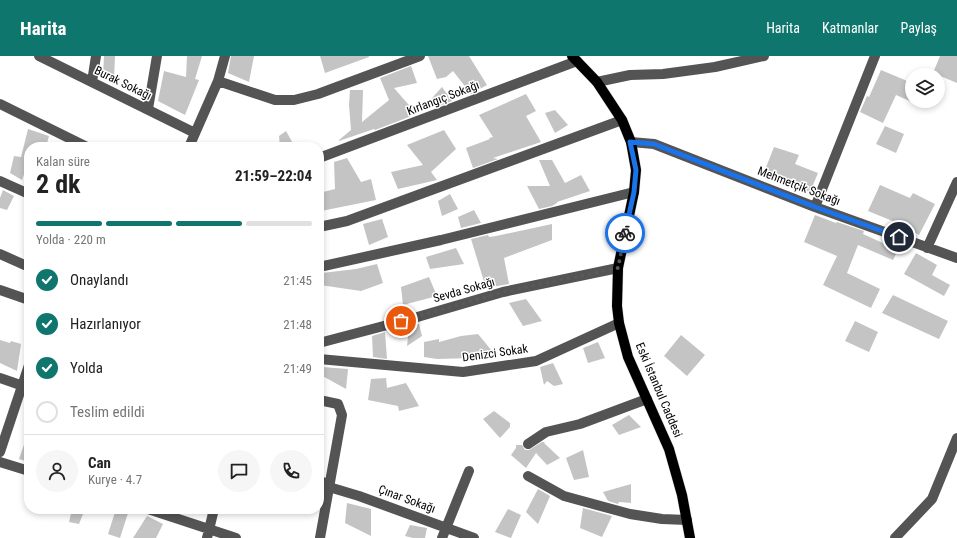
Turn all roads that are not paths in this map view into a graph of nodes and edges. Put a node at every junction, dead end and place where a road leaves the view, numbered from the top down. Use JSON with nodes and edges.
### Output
{"nodes":[{"id":1,"x":39,"y":56,"type":"edge"},
{"id":2,"x":96,"y":56,"type":"edge"},
{"id":3,"x":158,"y":56,"type":"edge"},
{"id":4,"x":225,"y":56,"type":"edge"},
{"id":5,"x":420,"y":56,"type":"edge"},
{"id":6,"x":764,"y":56,"type":"edge"},
{"id":7,"x":875,"y":56,"type":"edge"},
{"id":8,"x":575,"y":58,"type":"edge"},
{"id":9,"x":218,"y":81,"type":"junction"},
{"id":10,"x":92,"y":82,"type":"junction"},
{"id":11,"x":597,"y":82,"type":"junction"},
{"id":12,"x":0,"y":104,"type":"edge"},
{"id":13,"x":148,"y":109,"type":"junction"},
{"id":14,"x":622,"y":120,"type":"junction"},
{"id":15,"x":195,"y":132,"type":"junction"},
{"id":16,"x":77,"y":142,"type":"edge"},
{"id":17,"x":191,"y":142,"type":"edge"},
{"id":18,"x":630,"y":142,"type":"junction"},
{"id":19,"x":324,"y":156,"type":"edge"},
{"id":20,"x":0,"y":181,"type":"edge"},
{"id":21,"x":957,"y":182,"type":"edge"},
{"id":22,"x":24,"y":192,"type":"edge"},
{"id":23,"x":634,"y":192,"type":"junction"},
{"id":24,"x":815,"y":207,"type":"junction"},
{"id":25,"x":324,"y":226,"type":"edge"},
{"id":26,"x":927,"y":248,"type":"junction"},
{"id":27,"x":0,"y":254,"type":"edge"},
{"id":28,"x":957,"y":258,"type":"edge"},
{"id":29,"x":24,"y":265,"type":"edge"},
{"id":30,"x":324,"y":266,"type":"edge"},
{"id":31,"x":618,"y":268,"type":"junction"},
{"id":32,"x":0,"y":290,"type":"edge"},
{"id":33,"x":24,"y":298,"type":"edge"},
{"id":34,"x":619,"y":323,"type":"junction"},
{"id":35,"x":324,"y":341,"type":"edge"},
{"id":36,"x":324,"y":359,"type":"edge"},
{"id":37,"x":0,"y":378,"type":"edge"},
{"id":38,"x":24,"y":386,"type":"edge"},
{"id":39,"x":24,"y":392,"type":"edge"},
{"id":40,"x":647,"y":399,"type":"junction"},
{"id":41,"x":324,"y":401,"type":"edge"},
{"id":42,"x":957,"y":438,"type":"edge"},
{"id":43,"x":528,"y":444,"type":"dead end"},
{"id":44,"x":0,"y":452,"type":"edge"},
{"id":45,"x":0,"y":462,"type":"edge"},
{"id":46,"x":24,"y":469,"type":"edge"},
{"id":47,"x":468,"y":470,"type":"dead end"},
{"id":48,"x":528,"y":476,"type":"dead end"},
{"id":49,"x":324,"y":483,"type":"edge"},
{"id":50,"x":330,"y":486,"type":"junction"},
{"id":51,"x":161,"y":514,"type":"edge"},
{"id":52,"x":213,"y":514,"type":"edge"},
{"id":53,"x":687,"y":520,"type":"junction"},
{"id":54,"x":446,"y":527,"type":"junction"},
{"id":55,"x":209,"y":533,"type":"edge"},
{"id":56,"x":236,"y":538,"type":"edge"},
{"id":57,"x":320,"y":538,"type":"edge"},
{"id":58,"x":442,"y":538,"type":"edge"},
{"id":59,"x":474,"y":538,"type":"edge"},
{"id":60,"x":690,"y":538,"type":"edge"},
{"id":61,"x":895,"y":538,"type":"edge"}],
"edges":[{"from":1,"to":10,"type":"street","name":"Burak Sokağı"},
{"from":2,"to":10,"type":"street"},
{"from":3,"to":13,"type":"street"},
{"from":4,"to":9,"type":"street"},
{"from":5,"to":9,"type":"street"},
{"from":6,"to":11,"type":"street"},
{"from":7,"to":24,"type":"street"},
{"from":8,"to":11,"type":"main road","name":"Eski İstanbul Caddesi"},
{"from":8,"to":19,"type":"street","name":"Kırlangıç Sokağı"},
{"from":9,"to":15,"type":"street"},
{"from":10,"to":13,"type":"street","name":"Burak Sokağı"},
{"from":11,"to":14,"type":"main road","name":"Eski İstanbul Caddesi"},
{"from":12,"to":16,"type":"street"},
{"from":13,"to":15,"type":"street","name":"Burak Sokağı"},
{"from":14,"to":18,"type":"main road","name":"Eski İstanbul Caddesi"},
{"from":14,"to":25,"type":"street"},
{"from":15,"to":17,"type":"street"},
{"from":18,"to":23,"type":"main road","name":"Eski İstanbul Caddesi"},
{"from":18,"to":24,"type":"street","name":"Mehmetçik Sokağı"},
{"from":20,"to":22,"type":"street"},
{"from":21,"to":26,"type":"street"},
{"from":23,"to":30,"type":"street"},
{"from":23,"to":31,"type":"main road","name":"Eski İstanbul Caddesi"},
{"from":24,"to":26,"type":"street","name":"Mehmetçik Sokağı"},
{"from":26,"to":28,"type":"street","name":"Mehmetçik Sokağı"},
{"from":27,"to":29,"type":"street"},
{"from":31,"to":34,"type":"main road","name":"Eski İstanbul Caddesi"},
{"from":31,"to":35,"type":"street","name":"Sevda Sokağı"},
{"from":32,"to":33,"type":"street"},
{"from":34,"to":36,"type":"street","name":"Denizci Sokak"},
{"from":34,"to":40,"type":"main road","name":"Eski İstanbul Caddesi"},
{"from":37,"to":38,"type":"street"},
{"from":39,"to":44,"type":"street"},
{"from":40,"to":43,"type":"street"},
{"from":40,"to":53,"type":"main road","name":"Eski İstanbul Caddesi"},
{"from":41,"to":50,"type":"street"},
{"from":42,"to":61,"type":"street"},
{"from":45,"to":46,"type":"street"},
{"from":47,"to":54,"type":"street"},
{"from":48,"to":53,"type":"street"},
{"from":49,"to":50,"type":"street","name":"Çınar Sokağı"},
{"from":50,"to":54,"type":"street","name":"Çınar Sokağı"},
{"from":50,"to":57,"type":"street"},
{"from":51,"to":55,"type":"street"},
{"from":52,"to":55,"type":"street"},
{"from":53,"to":60,"type":"main road","name":"Eski İstanbul Caddesi"},
{"from":54,"to":58,"type":"street"},
{"from":54,"to":59,"type":"street","name":"Çınar Sokağı"},
{"from":55,"to":56,"type":"street"}]}
